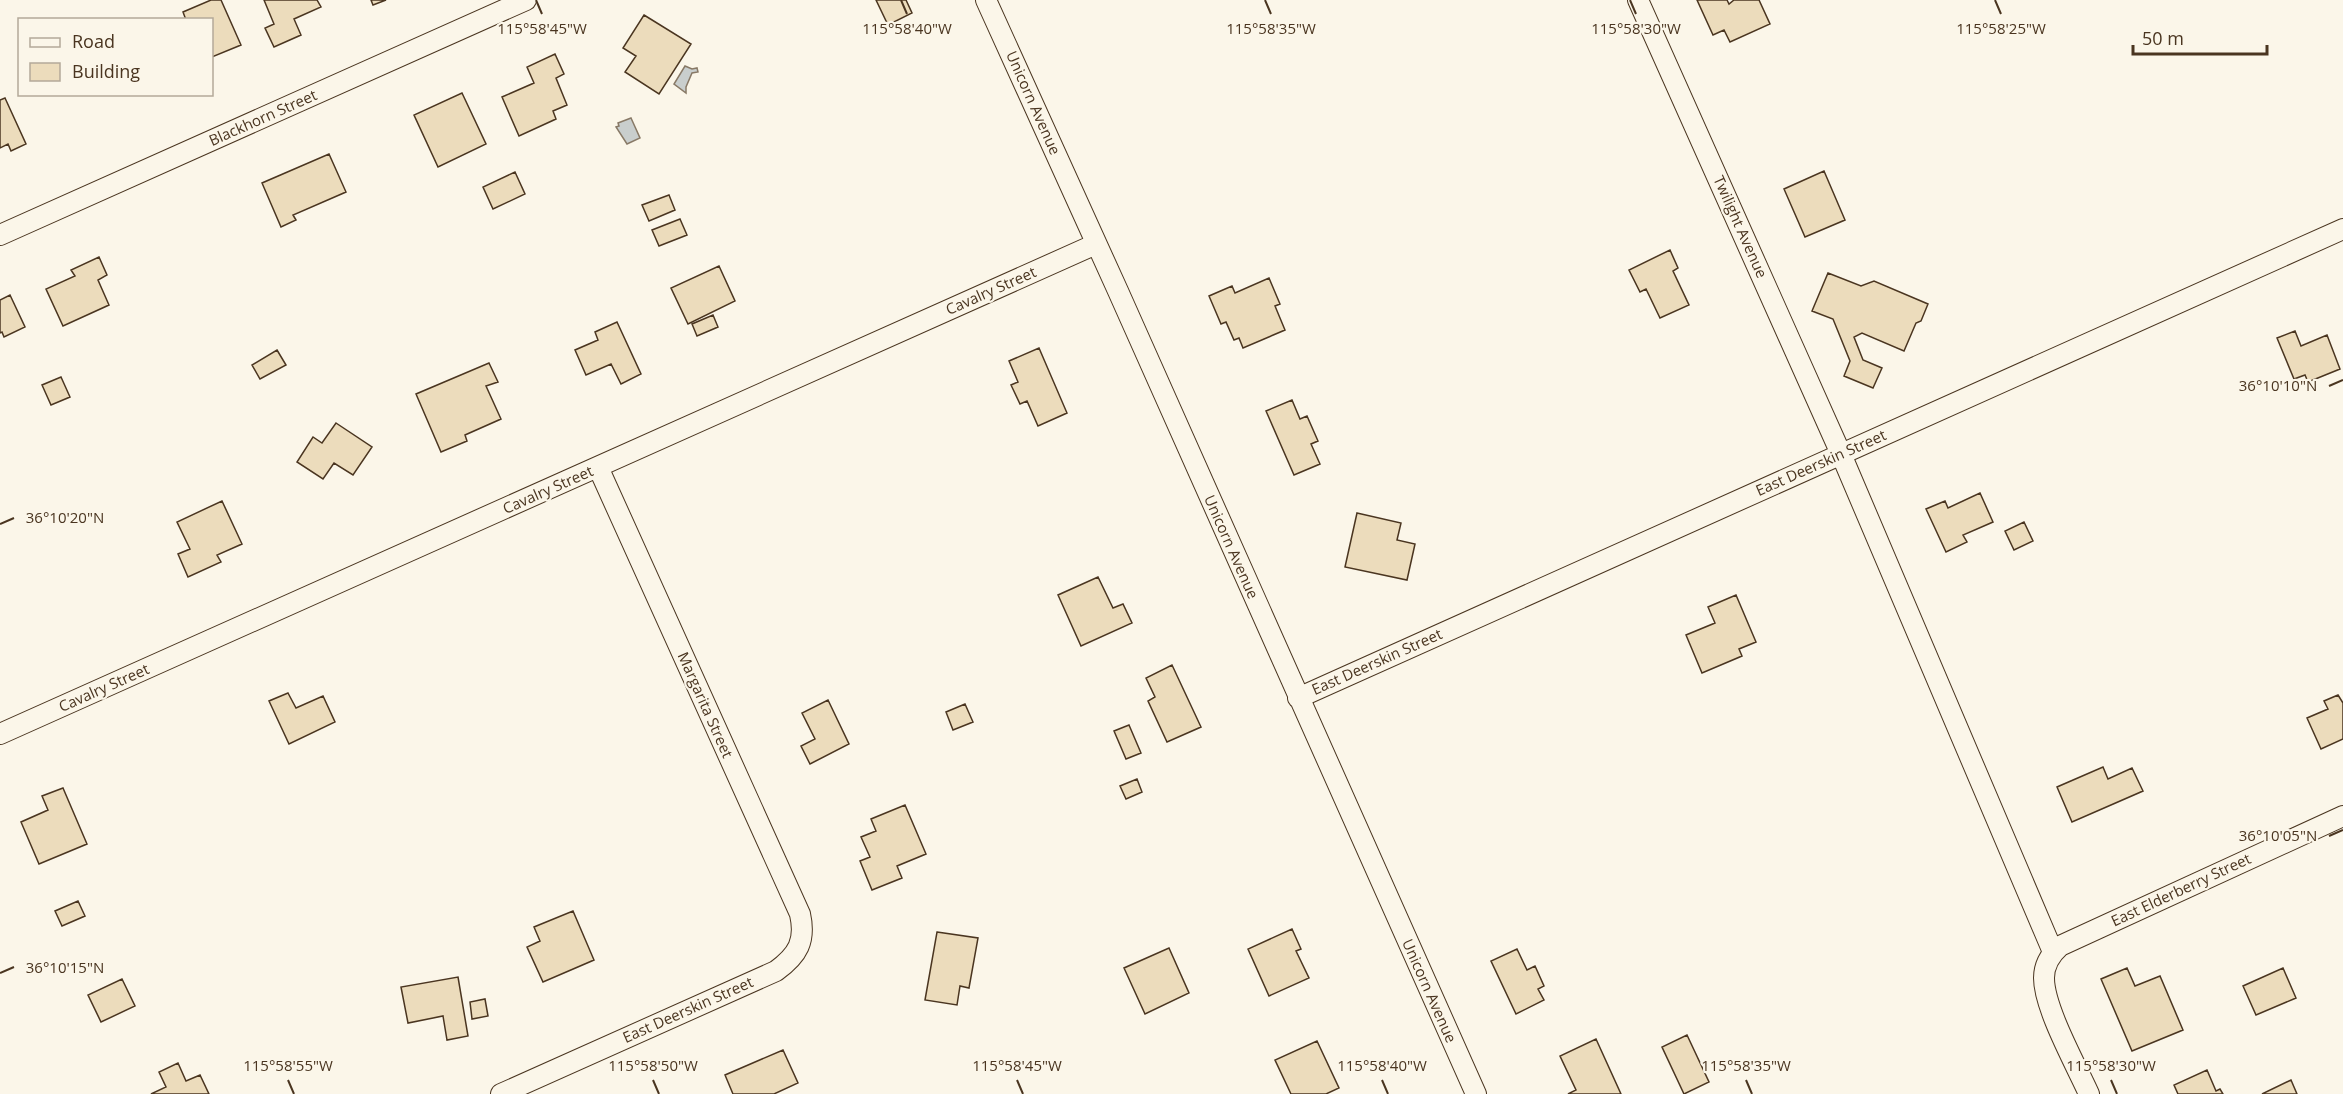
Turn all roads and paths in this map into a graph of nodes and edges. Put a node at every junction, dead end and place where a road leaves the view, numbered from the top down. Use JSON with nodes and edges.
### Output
{"nodes":[{"id":1,"x":526,"y":0,"type":"edge"},
{"id":2,"x":986,"y":0,"type":"edge"},
{"id":3,"x":1638,"y":0,"type":"edge"},
{"id":4,"x":2343,"y":229,"type":"edge"},
{"id":5,"x":0,"y":235,"type":"edge"},
{"id":6,"x":1096,"y":244,"type":"junction"},
{"id":7,"x":1841,"y":454,"type":"junction"},
{"id":8,"x":598,"y":467,"type":"junction"},
{"id":9,"x":1298,"y":698,"type":"junction"},
{"id":10,"x":0,"y":735,"type":"edge"},
{"id":11,"x":2343,"y":816,"type":"edge"},
{"id":12,"x":800,"y":945,"type":"joint"},
{"id":13,"x":2053,"y":952,"type":"junction"},
{"id":14,"x":501,"y":1094,"type":"edge"},
{"id":15,"x":1476,"y":1094,"type":"edge"},
{"id":16,"x":2089,"y":1094,"type":"edge"}],
"edges":[{"from":1,"to":5,"type":"street","name":"Blackhorn Street"},
{"from":2,"to":6,"type":"street","name":"Unicorn Avenue"},
{"from":3,"to":7,"type":"street","name":"Twilight Avenue"},
{"from":4,"to":7,"type":"street","name":"East Deerskin Street"},
{"from":6,"to":8,"type":"street","name":"Cavalry Street"},
{"from":6,"to":9,"type":"street","name":"Unicorn Avenue"},
{"from":7,"to":9,"type":"street","name":"East Deerskin Street"},
{"from":7,"to":13,"type":"street","name":"Twilight Avenue"},
{"from":8,"to":10,"type":"street","name":"Cavalry Street"},
{"from":8,"to":12,"type":"street","name":"Margarita Street"},
{"from":9,"to":15,"type":"street","name":"Unicorn Avenue"},
{"from":11,"to":13,"type":"street","name":"East Elderberry Street"},
{"from":12,"to":14,"type":"street","name":"East Deerskin Street"},
{"from":13,"to":16,"type":"street"}]}
